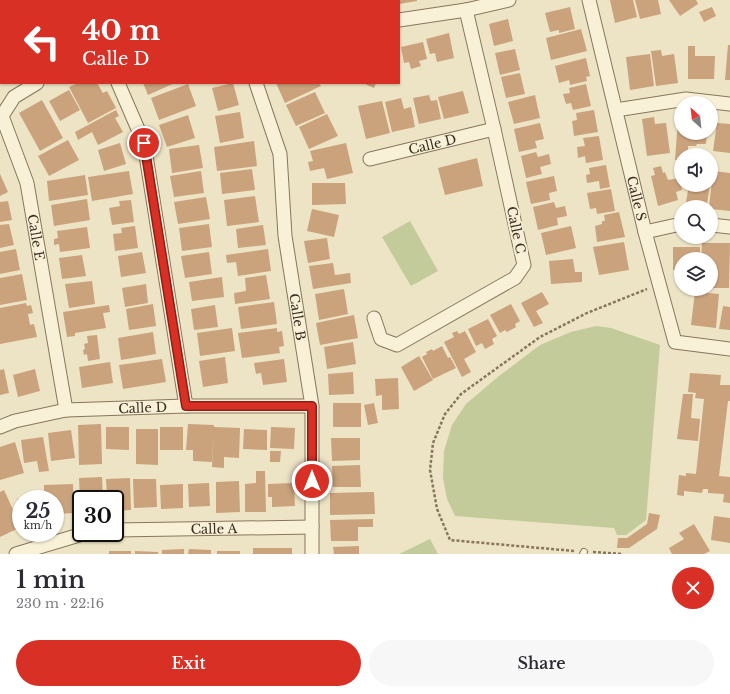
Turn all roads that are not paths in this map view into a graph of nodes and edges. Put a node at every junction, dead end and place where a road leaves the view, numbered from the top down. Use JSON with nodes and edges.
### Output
{"nodes":[{"id":1,"x":509,"y":0,"type":"edge"},
{"id":2,"x":589,"y":0,"type":"edge"},
{"id":3,"x":466,"y":10,"type":"junction"},
{"id":4,"x":400,"y":20,"type":"edge"},
{"id":5,"x":35,"y":84,"type":"edge"},
{"id":6,"x":118,"y":84,"type":"edge"},
{"id":7,"x":256,"y":84,"type":"edge"},
{"id":8,"x":730,"y":104,"type":"edge"},
{"id":9,"x":616,"y":110,"type":"junction"},
{"id":10,"x":494,"y":129,"type":"junction"},
{"id":11,"x":370,"y":158,"type":"dead end"},
{"id":12,"x":674,"y":226,"type":"edge"},
{"id":13,"x":718,"y":226,"type":"edge"},
{"id":14,"x":730,"y":228,"type":"edge"},
{"id":15,"x":645,"y":232,"type":"junction"},
{"id":16,"x":374,"y":318,"type":"dead end"},
{"id":17,"x":730,"y":349,"type":"edge"},
{"id":18,"x":186,"y":406,"type":"junction"},
{"id":19,"x":312,"y":406,"type":"junction"},
{"id":20,"x":66,"y":410,"type":"junction"},
{"id":21,"x":0,"y":427,"type":"edge"},
{"id":22,"x":312,"y":527,"type":"junction"},
{"id":23,"x":124,"y":530,"type":"edge"},
{"id":24,"x":72,"y":537,"type":"edge"},
{"id":25,"x":16,"y":554,"type":"edge"},
{"id":26,"x":312,"y":554,"type":"edge"}],
"edges":[{"from":1,"to":3,"type":"street"},
{"from":2,"to":9,"type":"street","name":"Calle S"},
{"from":3,"to":4,"type":"street"},
{"from":3,"to":10,"type":"street","name":"Calle C"},
{"from":5,"to":20,"type":"street","name":"Calle E"},
{"from":6,"to":18,"type":"street"},
{"from":7,"to":19,"type":"street","name":"Calle B"},
{"from":8,"to":9,"type":"street"},
{"from":9,"to":15,"type":"street","name":"Calle S"},
{"from":10,"to":11,"type":"street","name":"Calle D"},
{"from":10,"to":16,"type":"street","name":"Calle C"},
{"from":12,"to":15,"type":"street"},
{"from":13,"to":14,"type":"street"},
{"from":15,"to":17,"type":"street","name":"Calle S"},
{"from":18,"to":19,"type":"street","name":"Calle D"},
{"from":18,"to":20,"type":"street","name":"Calle D"},
{"from":19,"to":22,"type":"street","name":"Calle B"},
{"from":20,"to":21,"type":"street","name":"Calle D"},
{"from":22,"to":23,"type":"street","name":"Calle A"},
{"from":22,"to":26,"type":"street","name":"Calle B"},
{"from":24,"to":25,"type":"street"}]}
